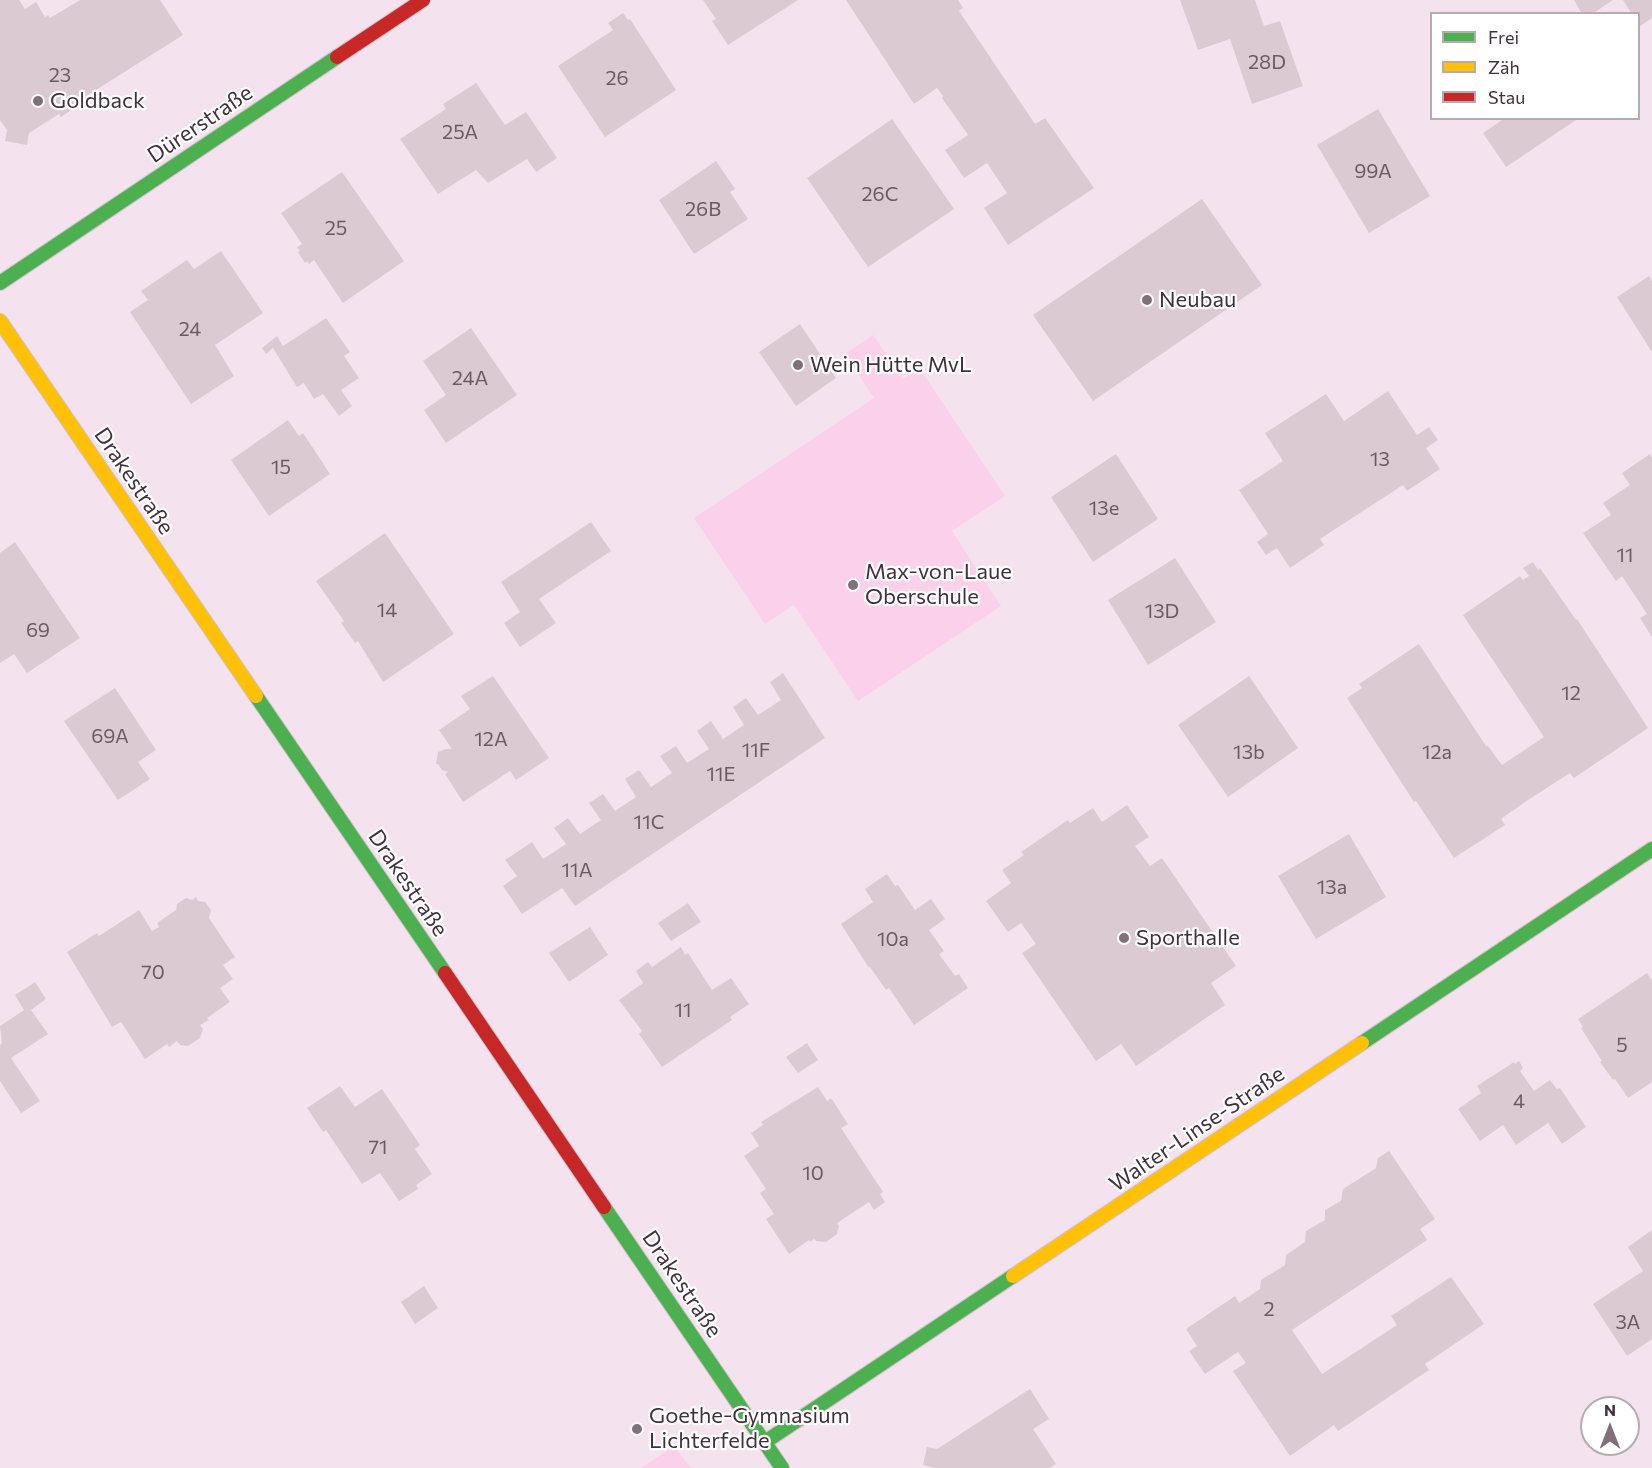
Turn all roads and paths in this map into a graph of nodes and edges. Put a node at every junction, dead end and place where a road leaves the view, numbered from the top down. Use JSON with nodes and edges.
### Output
{"nodes":[{"id":1,"x":423,"y":0,"type":"edge"},
{"id":2,"x":0,"y":283,"type":"edge"},
{"id":3,"x":0,"y":321,"type":"edge"},
{"id":4,"x":1652,"y":849,"type":"edge"},
{"id":5,"x":765,"y":1442,"type":"junction"},
{"id":6,"x":782,"y":1468,"type":"edge"}],
"edges":[{"from":1,"to":2,"type":"street","name":"Dürerstraße"},
{"from":3,"to":5,"type":"street","name":"Drakestraße"},
{"from":4,"to":5,"type":"street","name":"Walter-Linse-Straße"},
{"from":5,"to":6,"type":"street","name":"Drakestraße"}]}
